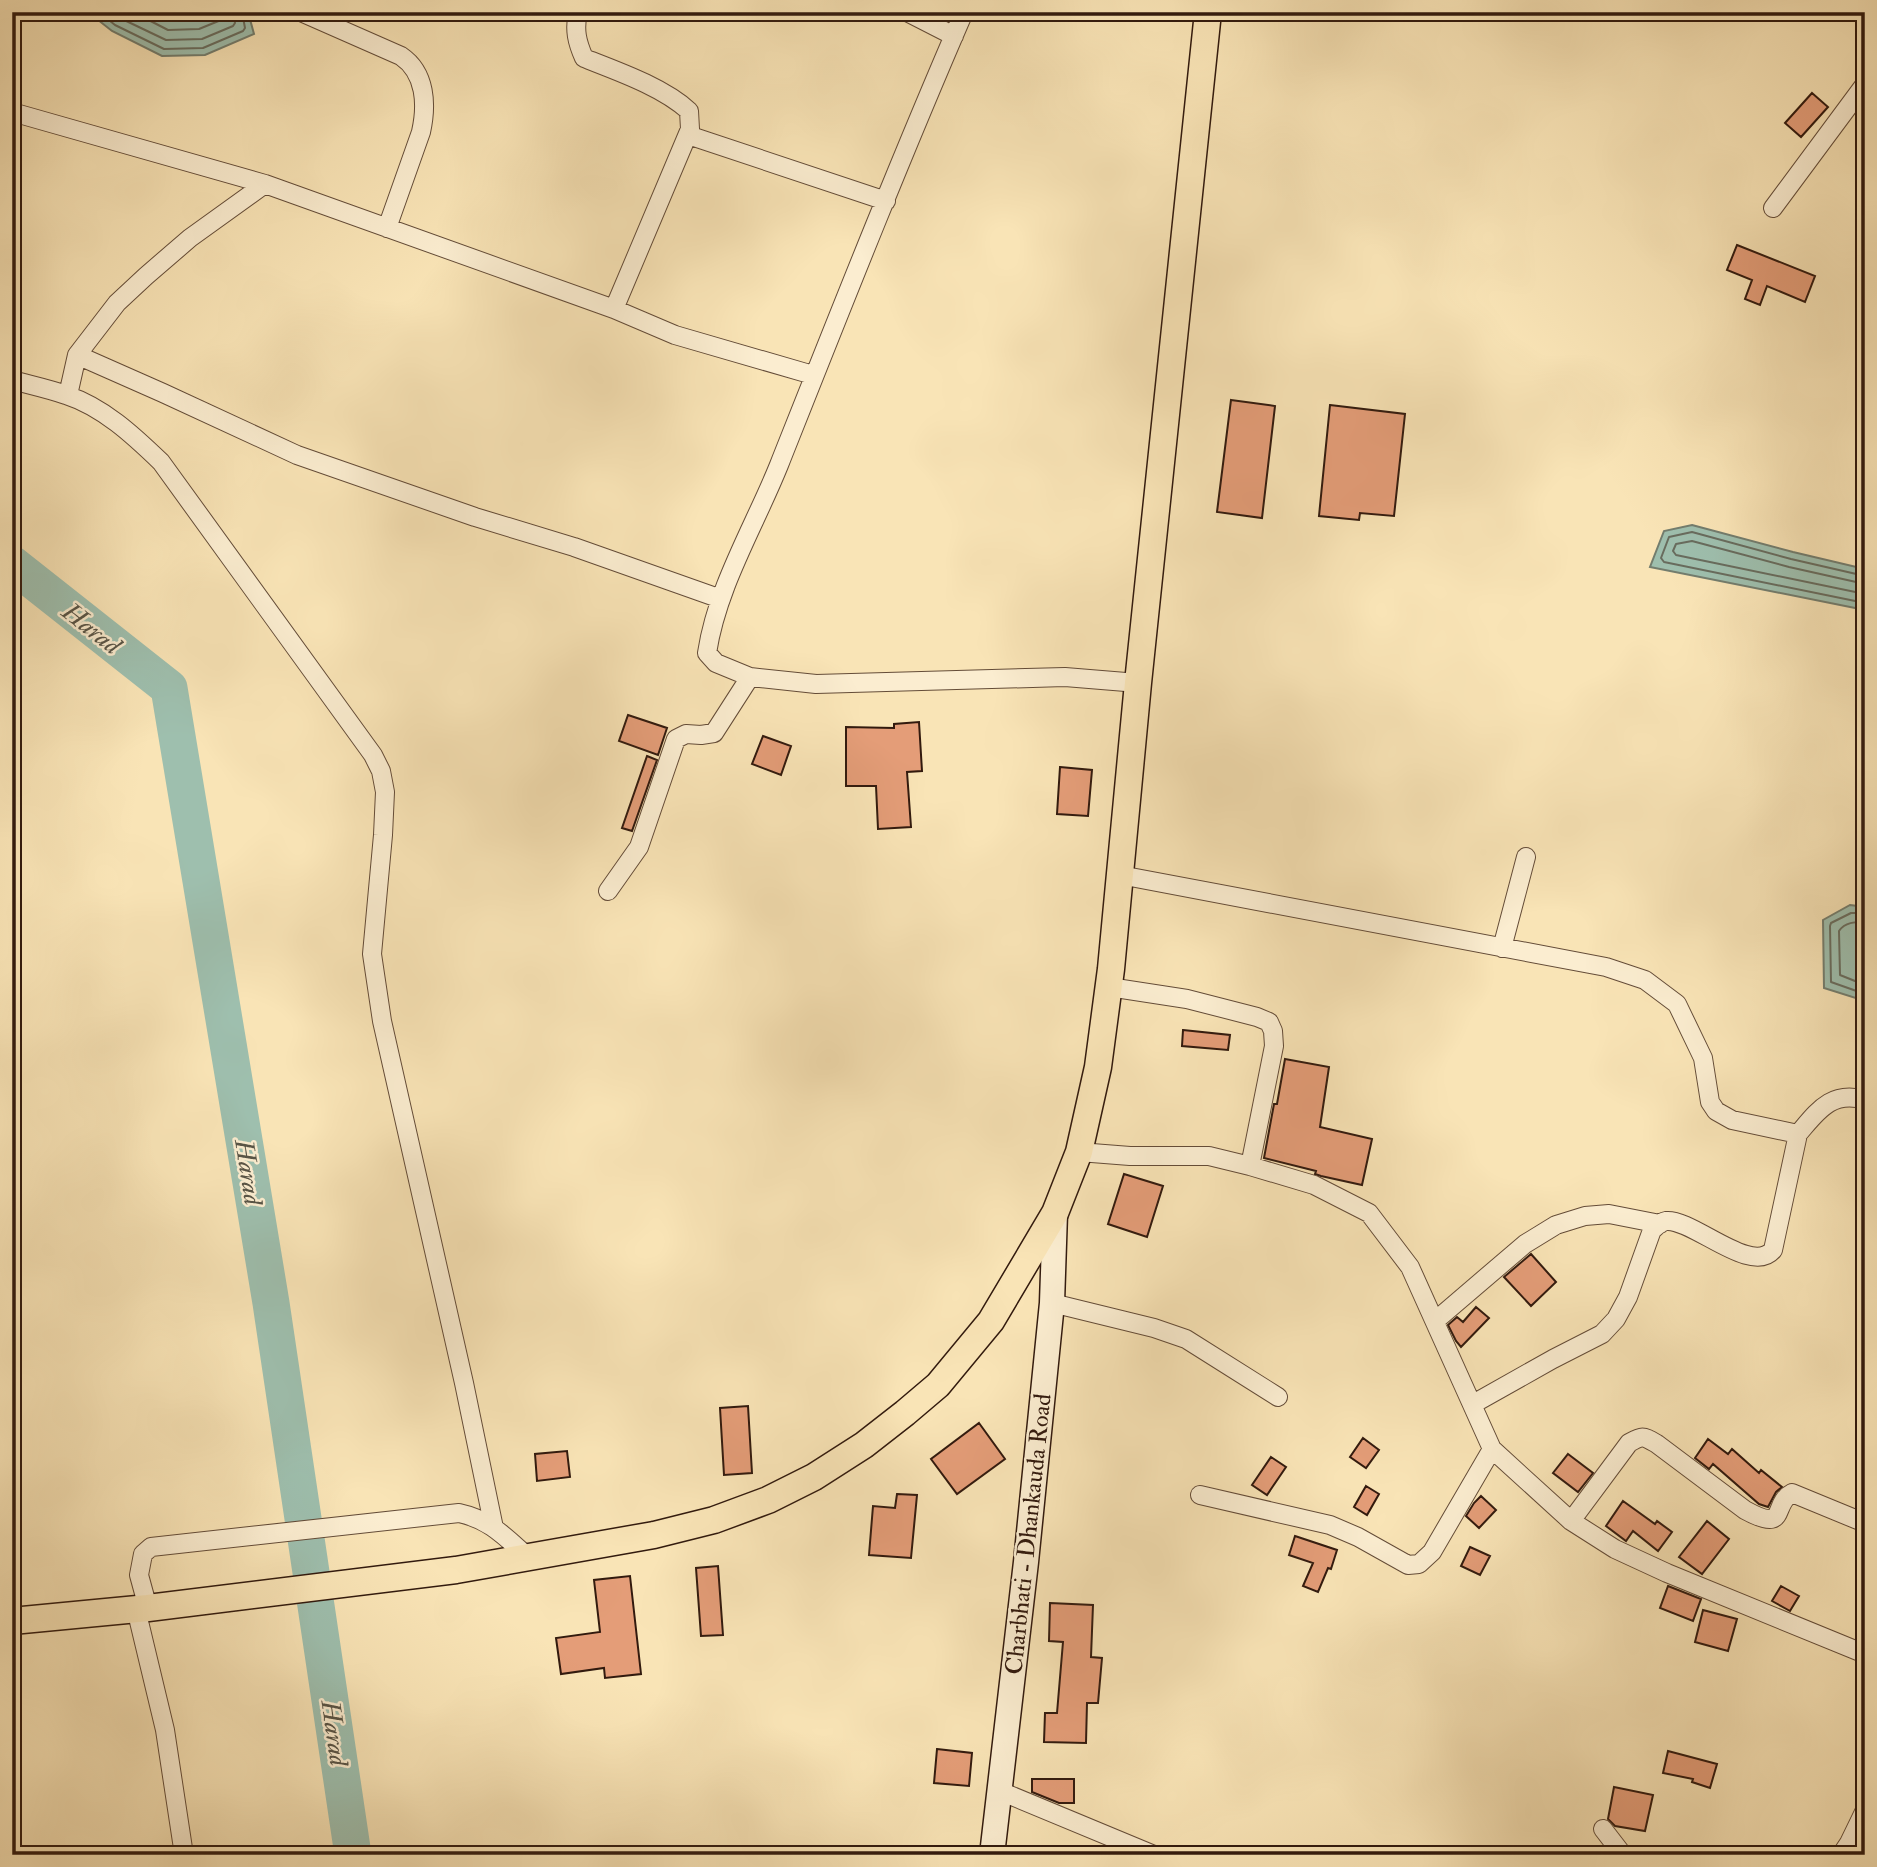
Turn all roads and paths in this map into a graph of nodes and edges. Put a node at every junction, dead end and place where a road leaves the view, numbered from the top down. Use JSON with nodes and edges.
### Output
{"nodes":[{"id":1,"x":301,"y":12,"type":"edge"},
{"id":2,"x":578,"y":12,"type":"edge"},
{"id":3,"x":907,"y":12,"type":"edge"},
{"id":4,"x":964,"y":12,"type":"edge"},
{"id":5,"x":1208,"y":12,"type":"edge"},
{"id":6,"x":954,"y":36,"type":"junction"},
{"id":7,"x":1865,"y":84,"type":"edge"},
{"id":8,"x":12,"y":113,"type":"edge"},
{"id":9,"x":688,"y":135,"type":"junction"},
{"id":10,"x":265,"y":184,"type":"junction"},
{"id":11,"x":886,"y":201,"type":"junction"},
{"id":12,"x":1773,"y":208,"type":"dead end"},
{"id":13,"x":387,"y":228,"type":"junction"},
{"id":14,"x":614,"y":309,"type":"junction"},
{"id":15,"x":77,"y":355,"type":"junction"},
{"id":16,"x":813,"y":375,"type":"junction"},
{"id":17,"x":12,"y":380,"type":"edge"},
{"id":18,"x":68,"y":395,"type":"junction"},
{"id":19,"x":721,"y":598,"type":"junction"},
{"id":20,"x":750,"y":677,"type":"junction"},
{"id":21,"x":1139,"y":684,"type":"junction"},
{"id":22,"x":1526,"y":857,"type":"dead end"},
{"id":23,"x":1120,"y":875,"type":"junction"},
{"id":24,"x":608,"y":891,"type":"dead end"},
{"id":25,"x":1502,"y":948,"type":"junction"},
{"id":26,"x":1110,"y":978,"type":"junction"},
{"id":27,"x":1865,"y":1100,"type":"edge"},
{"id":28,"x":1798,"y":1134,"type":"junction"},
{"id":29,"x":1079,"y":1152,"type":"junction"},
{"id":30,"x":1250,"y":1166,"type":"junction"},
{"id":31,"x":1055,"y":1213,"type":"junction"},
{"id":32,"x":1660,"y":1224,"type":"junction"},
{"id":33,"x":1052,"y":1303,"type":"junction"},
{"id":34,"x":1435,"y":1321,"type":"junction"},
{"id":35,"x":1278,"y":1396,"type":"dead end"},
{"id":36,"x":1473,"y":1404,"type":"junction"},
{"id":37,"x":1492,"y":1449,"type":"junction"},
{"id":38,"x":1200,"y":1495,"type":"dead end"},
{"id":39,"x":1571,"y":1521,"type":"junction"},
{"id":40,"x":1865,"y":1523,"type":"edge"},
{"id":41,"x":494,"y":1528,"type":"junction"},
{"id":42,"x":528,"y":1558,"type":"junction"},
{"id":43,"x":142,"y":1609,"type":"junction"},
{"id":44,"x":12,"y":1621,"type":"edge"},
{"id":45,"x":1865,"y":1654,"type":"edge"},
{"id":46,"x":1000,"y":1791,"type":"junction"},
{"id":47,"x":1865,"y":1810,"type":"edge"},
{"id":48,"x":1603,"y":1829,"type":"dead end"},
{"id":49,"x":184,"y":1855,"type":"edge"},
{"id":50,"x":992,"y":1855,"type":"edge"},
{"id":51,"x":1154,"y":1855,"type":"edge"},
{"id":52,"x":1623,"y":1855,"type":"edge"},
{"id":53,"x":1841,"y":1855,"type":"edge"}],
"edges":[{"from":1,"to":13,"type":"street"},
{"from":2,"to":9,"type":"street"},
{"from":3,"to":6,"type":"street"},
{"from":4,"to":6,"type":"street"},
{"from":5,"to":21,"type":"main road"},
{"from":6,"to":11,"type":"street"},
{"from":7,"to":12,"type":"street"},
{"from":8,"to":10,"type":"street"},
{"from":9,"to":11,"type":"street"},
{"from":9,"to":14,"type":"street"},
{"from":10,"to":13,"type":"street"},
{"from":10,"to":15,"type":"street"},
{"from":11,"to":16,"type":"street"},
{"from":13,"to":14,"type":"street"},
{"from":14,"to":16,"type":"street"},
{"from":15,"to":18,"type":"street"},
{"from":15,"to":19,"type":"street"},
{"from":16,"to":19,"type":"street"},
{"from":17,"to":18,"type":"street"},
{"from":18,"to":41,"type":"street"},
{"from":19,"to":20,"type":"street"},
{"from":20,"to":21,"type":"street"},
{"from":20,"to":24,"type":"street"},
{"from":21,"to":23,"type":"main road"},
{"from":22,"to":25,"type":"street"},
{"from":23,"to":25,"type":"street"},
{"from":23,"to":26,"type":"main road"},
{"from":25,"to":28,"type":"street"},
{"from":26,"to":29,"type":"main road"},
{"from":26,"to":30,"type":"street"},
{"from":27,"to":28,"type":"street"},
{"from":28,"to":32,"type":"street"},
{"from":29,"to":30,"type":"street"},
{"from":29,"to":31,"type":"main road"},
{"from":30,"to":34,"type":"street"},
{"from":31,"to":33,"type":"street","name":"Charbhati - Dhankauda Road"},
{"from":31,"to":42,"type":"main road"},
{"from":32,"to":34,"type":"street"},
{"from":32,"to":36,"type":"street"},
{"from":33,"to":35,"type":"street"},
{"from":33,"to":46,"type":"street","name":"Charbhati - Dhankauda Road"},
{"from":34,"to":36,"type":"street"},
{"from":36,"to":37,"type":"street"},
{"from":37,"to":38,"type":"street"},
{"from":37,"to":39,"type":"street"},
{"from":39,"to":40,"type":"street"},
{"from":39,"to":45,"type":"street"},
{"from":41,"to":42,"type":"street"},
{"from":41,"to":43,"type":"street"},
{"from":42,"to":43,"type":"main road"},
{"from":43,"to":44,"type":"main road"},
{"from":43,"to":49,"type":"street"},
{"from":46,"to":50,"type":"street","name":"Charbhati - Dhankauda Road"},
{"from":46,"to":51,"type":"street"},
{"from":47,"to":53,"type":"street"},
{"from":48,"to":52,"type":"street"}]}
